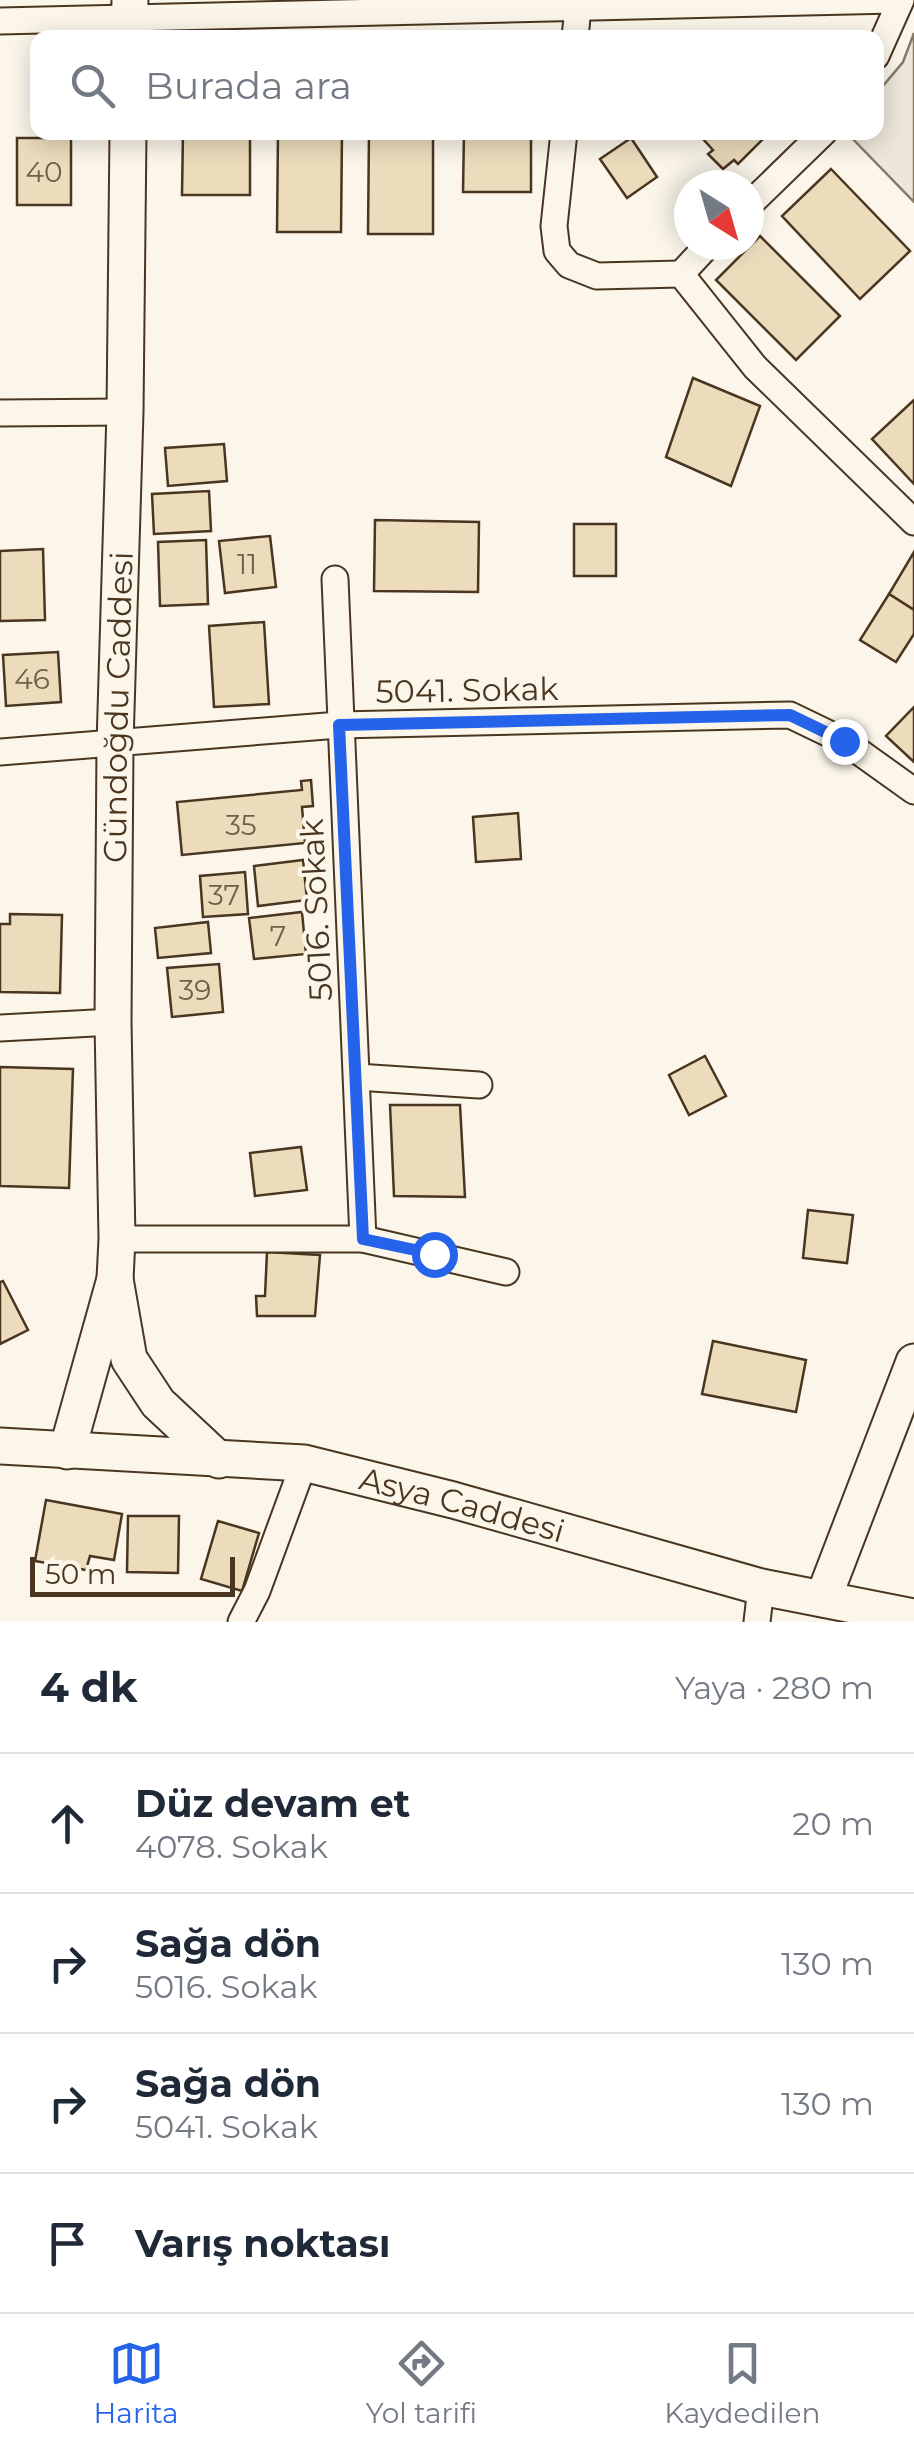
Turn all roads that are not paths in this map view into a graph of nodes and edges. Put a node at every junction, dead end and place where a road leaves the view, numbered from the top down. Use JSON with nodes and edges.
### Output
{"nodes":[{"id":1,"x":898,"y":0,"type":"edge"},
{"id":2,"x":625,"y":2,"type":"edge"},
{"id":3,"x":578,"y":6,"type":"junction"},
{"id":4,"x":129,"y":18,"type":"edge"},
{"id":5,"x":0,"y":21,"type":"edge"},
{"id":6,"x":575,"y":30,"type":"edge"},
{"id":7,"x":884,"y":36,"type":"edge"},
{"id":8,"x":128,"y":140,"type":"edge"},
{"id":9,"x":563,"y":140,"type":"edge"},
{"id":10,"x":816,"y":140,"type":"edge"},
{"id":11,"x":764,"y":191,"type":"edge"},
{"id":12,"x":694,"y":260,"type":"edge"},
{"id":13,"x":681,"y":274,"type":"junction"},
{"id":14,"x":125,"y":412,"type":"junction"},
{"id":15,"x":0,"y":413,"type":"edge"},
{"id":16,"x":914,"y":522,"type":"edge"},
{"id":17,"x":335,"y":579,"type":"dead end"},
{"id":18,"x":339,"y":725,"type":"junction"},
{"id":19,"x":115,"y":744,"type":"junction"},
{"id":20,"x":0,"y":752,"type":"edge"},
{"id":21,"x":914,"y":791,"type":"edge"},
{"id":22,"x":113,"y":1022,"type":"junction"},
{"id":23,"x":0,"y":1028,"type":"edge"},
{"id":24,"x":356,"y":1078,"type":"junction"},
{"id":25,"x":479,"y":1085,"type":"dead end"},
{"id":26,"x":363,"y":1239,"type":"junction"},
{"id":27,"x":118,"y":1240,"type":"junction"},
{"id":28,"x":506,"y":1272,"type":"dead end"},
{"id":29,"x":115,"y":1279,"type":"junction"},
{"id":30,"x":914,"y":1362,"type":"edge"},
{"id":31,"x":0,"y":1446,"type":"edge"},
{"id":32,"x":67,"y":1452,"type":"junction"},
{"id":33,"x":219,"y":1460,"type":"junction"},
{"id":34,"x":304,"y":1462,"type":"junction"},
{"id":35,"x":823,"y":1598,"type":"junction"},
{"id":36,"x":759,"y":1605,"type":"edge"},
{"id":37,"x":914,"y":1617,"type":"edge"},
{"id":38,"x":241,"y":1622,"type":"edge"}],
"edges":[{"from":1,"to":2,"type":"street"},
{"from":1,"to":7,"type":"street"},
{"from":2,"to":3,"type":"street"},
{"from":3,"to":4,"type":"street"},
{"from":3,"to":6,"type":"street"},
{"from":4,"to":5,"type":"street"},
{"from":8,"to":14,"type":"street","name":"Gündoğdu Caddesi"},
{"from":9,"to":13,"type":"street"},
{"from":10,"to":11,"type":"street"},
{"from":12,"to":13,"type":"street"},
{"from":13,"to":16,"type":"street"},
{"from":14,"to":15,"type":"street"},
{"from":14,"to":19,"type":"street","name":"Gündoğdu Caddesi"},
{"from":17,"to":18,"type":"street","name":"5016. Sokak"},
{"from":18,"to":19,"type":"street","name":"5041. Sokak"},
{"from":18,"to":21,"type":"street","name":"5041. Sokak"},
{"from":18,"to":24,"type":"street","name":"5016. Sokak"},
{"from":19,"to":20,"type":"street","name":"5041. Sokak"},
{"from":19,"to":22,"type":"street","name":"Gündoğdu Caddesi"},
{"from":22,"to":23,"type":"street"},
{"from":22,"to":27,"type":"street","name":"Gündoğdu Caddesi"},
{"from":24,"to":25,"type":"street"},
{"from":24,"to":26,"type":"street","name":"5016. Sokak"},
{"from":26,"to":27,"type":"street"},
{"from":26,"to":28,"type":"street"},
{"from":27,"to":29,"type":"street","name":"Gündoğdu Caddesi"},
{"from":29,"to":32,"type":"street"},
{"from":29,"to":33,"type":"street"},
{"from":30,"to":35,"type":"street"},
{"from":31,"to":32,"type":"street","name":"Asya Caddesi"},
{"from":32,"to":33,"type":"street","name":"Asya Caddesi"},
{"from":33,"to":34,"type":"street","name":"Asya Caddesi"},
{"from":34,"to":36,"type":"street","name":"Asya Caddesi"},
{"from":34,"to":38,"type":"street"},
{"from":35,"to":36,"type":"street","name":"Asya Caddesi"},
{"from":35,"to":37,"type":"street","name":"Asya Caddesi"}]}
